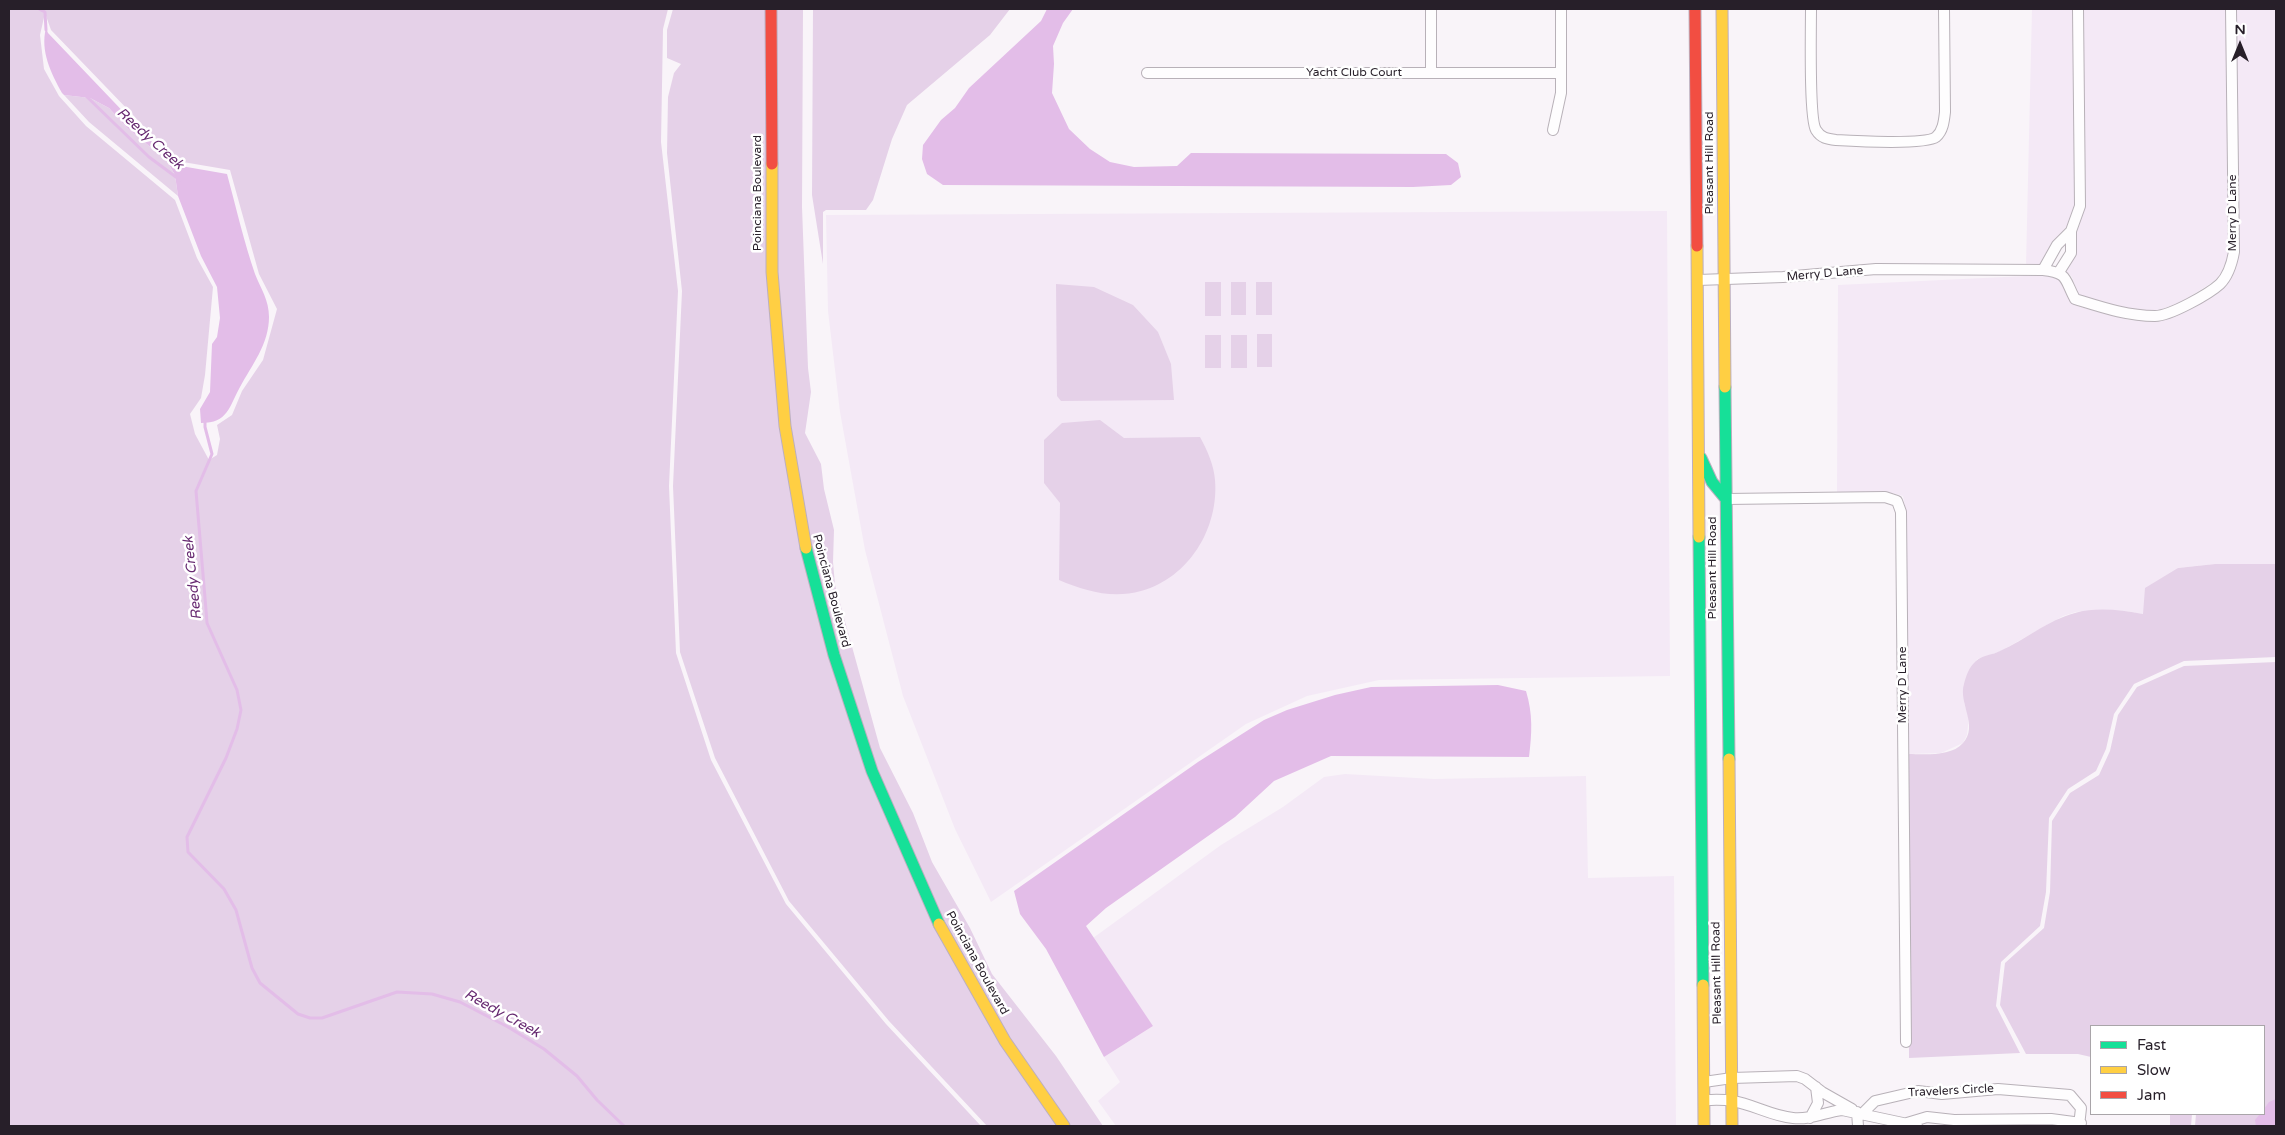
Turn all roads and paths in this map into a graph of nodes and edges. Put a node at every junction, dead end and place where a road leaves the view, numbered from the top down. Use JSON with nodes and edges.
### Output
{"nodes":[{"id":1,"x":771,"y":9,"type":"edge"},
{"id":2,"x":1431,"y":9,"type":"edge"},
{"id":3,"x":1561,"y":9,"type":"edge"},
{"id":4,"x":1695,"y":9,"type":"edge"},
{"id":5,"x":1722,"y":9,"type":"edge"},
{"id":6,"x":1811,"y":9,"type":"edge"},
{"id":7,"x":1944,"y":9,"type":"edge"},
{"id":8,"x":2078,"y":9,"type":"edge"},
{"id":9,"x":2231,"y":9,"type":"edge"},
{"id":10,"x":1147,"y":72,"type":"dead end"},
{"id":11,"x":1431,"y":73,"type":"junction"},
{"id":12,"x":1561,"y":73,"type":"junction"},
{"id":13,"x":1553,"y":130,"type":"dead end"},
{"id":14,"x":2071,"y":231,"type":"junction"},
{"id":15,"x":2043,"y":270,"type":"junction"},
{"id":16,"x":2059,"y":272,"type":"junction"},
{"id":17,"x":1698,"y":280,"type":"junction"},
{"id":18,"x":1724,"y":280,"type":"junction"},
{"id":19,"x":1699,"y":452,"type":"junction"},
{"id":20,"x":1726,"y":499,"type":"junction"},
{"id":21,"x":1906,"y":1042,"type":"dead end"},
{"id":22,"x":1732,"y":1078,"type":"junction"},
{"id":23,"x":1704,"y":1082,"type":"junction"},
{"id":24,"x":1816,"y":1088,"type":"junction"},
{"id":25,"x":1704,"y":1100,"type":"junction"},
{"id":26,"x":1732,"y":1101,"type":"junction"},
{"id":27,"x":1860,"y":1113,"type":"junction"},
{"id":28,"x":1810,"y":1118,"type":"junction"},
{"id":29,"x":1912,"y":1124,"type":"edge"},
{"id":30,"x":2080,"y":1125,"type":"edge"},
{"id":31,"x":1064,"y":1126,"type":"edge"},
{"id":32,"x":1704,"y":1126,"type":"edge"},
{"id":33,"x":1732,"y":1126,"type":"edge"},
{"id":34,"x":1858,"y":1126,"type":"edge"}],
"edges":[{"from":1,"to":31,"type":"main road","name":"Poinciana Boulevard"},
{"from":2,"to":11,"type":"street"},
{"from":3,"to":12,"type":"street"},
{"from":4,"to":17,"type":"main road","name":"Pleasant Hill Road"},
{"from":5,"to":18,"type":"main road","name":"Pleasant Hill Road"},
{"from":6,"to":7,"type":"street"},
{"from":8,"to":14,"type":"street"},
{"from":9,"to":16,"type":"street","name":"Merry D Lane"},
{"from":10,"to":11,"type":"street","name":"Yacht Club Court"},
{"from":11,"to":12,"type":"street","name":"Yacht Club Court"},
{"from":12,"to":13,"type":"street"},
{"from":14,"to":15,"type":"street"},
{"from":14,"to":16,"type":"street"},
{"from":15,"to":16,"type":"street","name":"Merry D Lane"},
{"from":15,"to":18,"type":"street","name":"Merry D Lane"},
{"from":17,"to":18,"type":"street","name":"Merry D Lane"},
{"from":17,"to":19,"type":"main road","name":"Pleasant Hill Road"},
{"from":18,"to":20,"type":"main road","name":"Pleasant Hill Road"},
{"from":19,"to":20,"type":"main road"},
{"from":19,"to":23,"type":"main road","name":"Pleasant Hill Road"},
{"from":20,"to":21,"type":"street","name":"Merry D Lane"},
{"from":20,"to":22,"type":"main road","name":"Pleasant Hill Road"},
{"from":22,"to":23,"type":"street"},
{"from":22,"to":24,"type":"street"},
{"from":22,"to":26,"type":"main road","name":"Pleasant Hill Road"},
{"from":23,"to":25,"type":"main road","name":"Pleasant Hill Road"},
{"from":24,"to":27,"type":"street"},
{"from":24,"to":28,"type":"street"},
{"from":25,"to":26,"type":"street"},
{"from":25,"to":32,"type":"main road","name":"Pleasant Hill Road"},
{"from":26,"to":28,"type":"street"},
{"from":26,"to":33,"type":"main road","name":"Pleasant Hill Road"},
{"from":27,"to":28,"type":"street"},
{"from":27,"to":29,"type":"street"},
{"from":27,"to":30,"type":"street","name":"Travelers Circle"},
{"from":27,"to":34,"type":"street"},
{"from":29,"to":30,"type":"street"}]}
